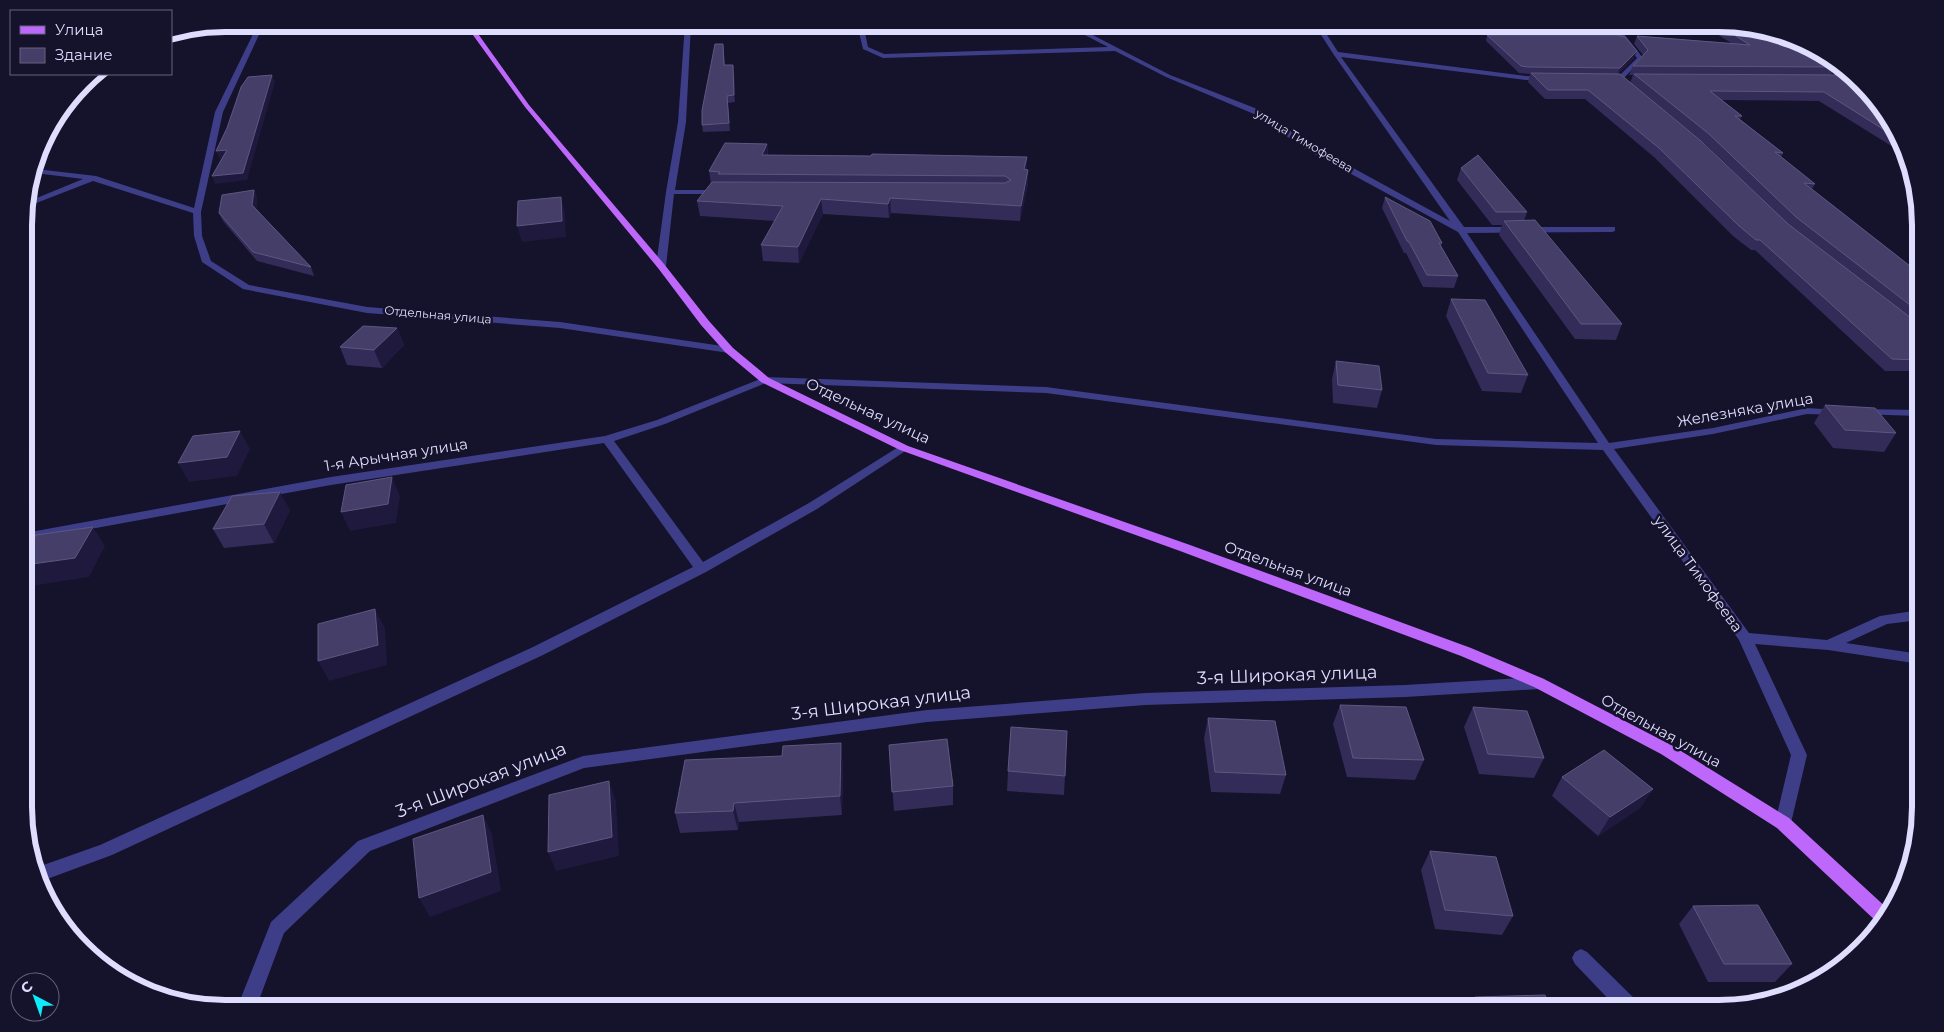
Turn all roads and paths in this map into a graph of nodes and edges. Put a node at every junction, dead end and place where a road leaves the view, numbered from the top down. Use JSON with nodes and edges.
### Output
{"nodes":[{"id":1,"x":257,"y":32,"type":"edge"},
{"id":2,"x":474,"y":32,"type":"edge"},
{"id":3,"x":688,"y":32,"type":"edge"},
{"id":4,"x":862,"y":32,"type":"edge"},
{"id":5,"x":1084,"y":32,"type":"edge"},
{"id":6,"x":1322,"y":32,"type":"edge"},
{"id":7,"x":1619,"y":32,"type":"edge"},
{"id":8,"x":1115,"y":49,"type":"junction"},
{"id":9,"x":1336,"y":54,"type":"junction"},
{"id":10,"x":1554,"y":78,"type":"edge"},
{"id":11,"x":1615,"y":79,"type":"junction"},
{"id":12,"x":1629,"y":79,"type":"edge"},
{"id":13,"x":1634,"y":92,"type":"edge"},
{"id":14,"x":40,"y":172,"type":"edge"},
{"id":15,"x":93,"y":178,"type":"junction"},
{"id":16,"x":670,"y":192,"type":"junction"},
{"id":17,"x":729,"y":192,"type":"edge"},
{"id":18,"x":34,"y":202,"type":"edge"},
{"id":19,"x":197,"y":212,"type":"junction"},
{"id":20,"x":1612,"y":229,"type":"dead end"},
{"id":21,"x":1461,"y":230,"type":"junction"},
{"id":22,"x":661,"y":266,"type":"junction"},
{"id":23,"x":729,"y":350,"type":"junction"},
{"id":24,"x":765,"y":380,"type":"junction"},
{"id":25,"x":1912,"y":413,"type":"edge"},
{"id":26,"x":607,"y":439,"type":"junction"},
{"id":27,"x":1606,"y":447,"type":"junction"},
{"id":28,"x":904,"y":448,"type":"junction"},
{"id":29,"x":32,"y":536,"type":"edge"},
{"id":30,"x":700,"y":569,"type":"junction"},
{"id":31,"x":1912,"y":616,"type":"edge"},
{"id":32,"x":1745,"y":638,"type":"junction"},
{"id":33,"x":1828,"y":645,"type":"junction"},
{"id":34,"x":1912,"y":658,"type":"edge"},
{"id":35,"x":1539,"y":683,"type":"junction"},
{"id":36,"x":1783,"y":823,"type":"junction"},
{"id":37,"x":44,"y":872,"type":"edge"},
{"id":38,"x":1879,"y":914,"type":"edge"},
{"id":39,"x":1581,"y":958,"type":"dead end"},
{"id":40,"x":250,"y":1000,"type":"edge"},
{"id":41,"x":1622,"y":1000,"type":"edge"}],
"edges":[{"from":1,"to":19,"type":"street","name":"Отдельная улица"},
{"from":2,"to":22,"type":"main road","name":"Отдельная улица"},
{"from":3,"to":16,"type":"street"},
{"from":4,"to":8,"type":"street","name":"улица Тимофеева"},
{"from":5,"to":8,"type":"street","name":"улица Тимофеева"},
{"from":6,"to":9,"type":"street","name":"улица Тимофеева"},
{"from":7,"to":11,"type":"street"},
{"from":8,"to":21,"type":"street","name":"улица Тимофеева"},
{"from":9,"to":10,"type":"street"},
{"from":9,"to":21,"type":"street","name":"улица Тимофеева"},
{"from":11,"to":12,"type":"street"},
{"from":11,"to":13,"type":"street"},
{"from":14,"to":15,"type":"street"},
{"from":15,"to":18,"type":"street"},
{"from":15,"to":19,"type":"street"},
{"from":16,"to":17,"type":"street"},
{"from":16,"to":22,"type":"street"},
{"from":19,"to":23,"type":"street","name":"Отдельная улица"},
{"from":20,"to":21,"type":"street","name":"улица Тимофеева"},
{"from":21,"to":27,"type":"street","name":"улица Тимофеева"},
{"from":22,"to":23,"type":"main road","name":"Отдельная улица"},
{"from":23,"to":24,"type":"main road","name":"Отдельная улица"},
{"from":24,"to":26,"type":"street","name":"1-я Арычная улица"},
{"from":24,"to":27,"type":"street","name":"Отдельная улица"},
{"from":24,"to":28,"type":"main road","name":"Отдельная улица"},
{"from":25,"to":27,"type":"street","name":"Железняка улица"},
{"from":26,"to":29,"type":"street","name":"1-я Арычная улица"},
{"from":26,"to":30,"type":"street"},
{"from":27,"to":32,"type":"street","name":"улица Тимофеева"},
{"from":28,"to":30,"type":"street"},
{"from":28,"to":35,"type":"main road","name":"Отдельная улица"},
{"from":30,"to":37,"type":"street"},
{"from":31,"to":33,"type":"street"},
{"from":32,"to":33,"type":"street"},
{"from":32,"to":36,"type":"street","name":"улица Тимофеева"},
{"from":33,"to":34,"type":"street"},
{"from":35,"to":36,"type":"main road","name":"Отдельная улица"},
{"from":35,"to":40,"type":"street","name":"3-я Широкая улица"},
{"from":36,"to":38,"type":"main road"},
{"from":39,"to":41,"type":"street"}]}
